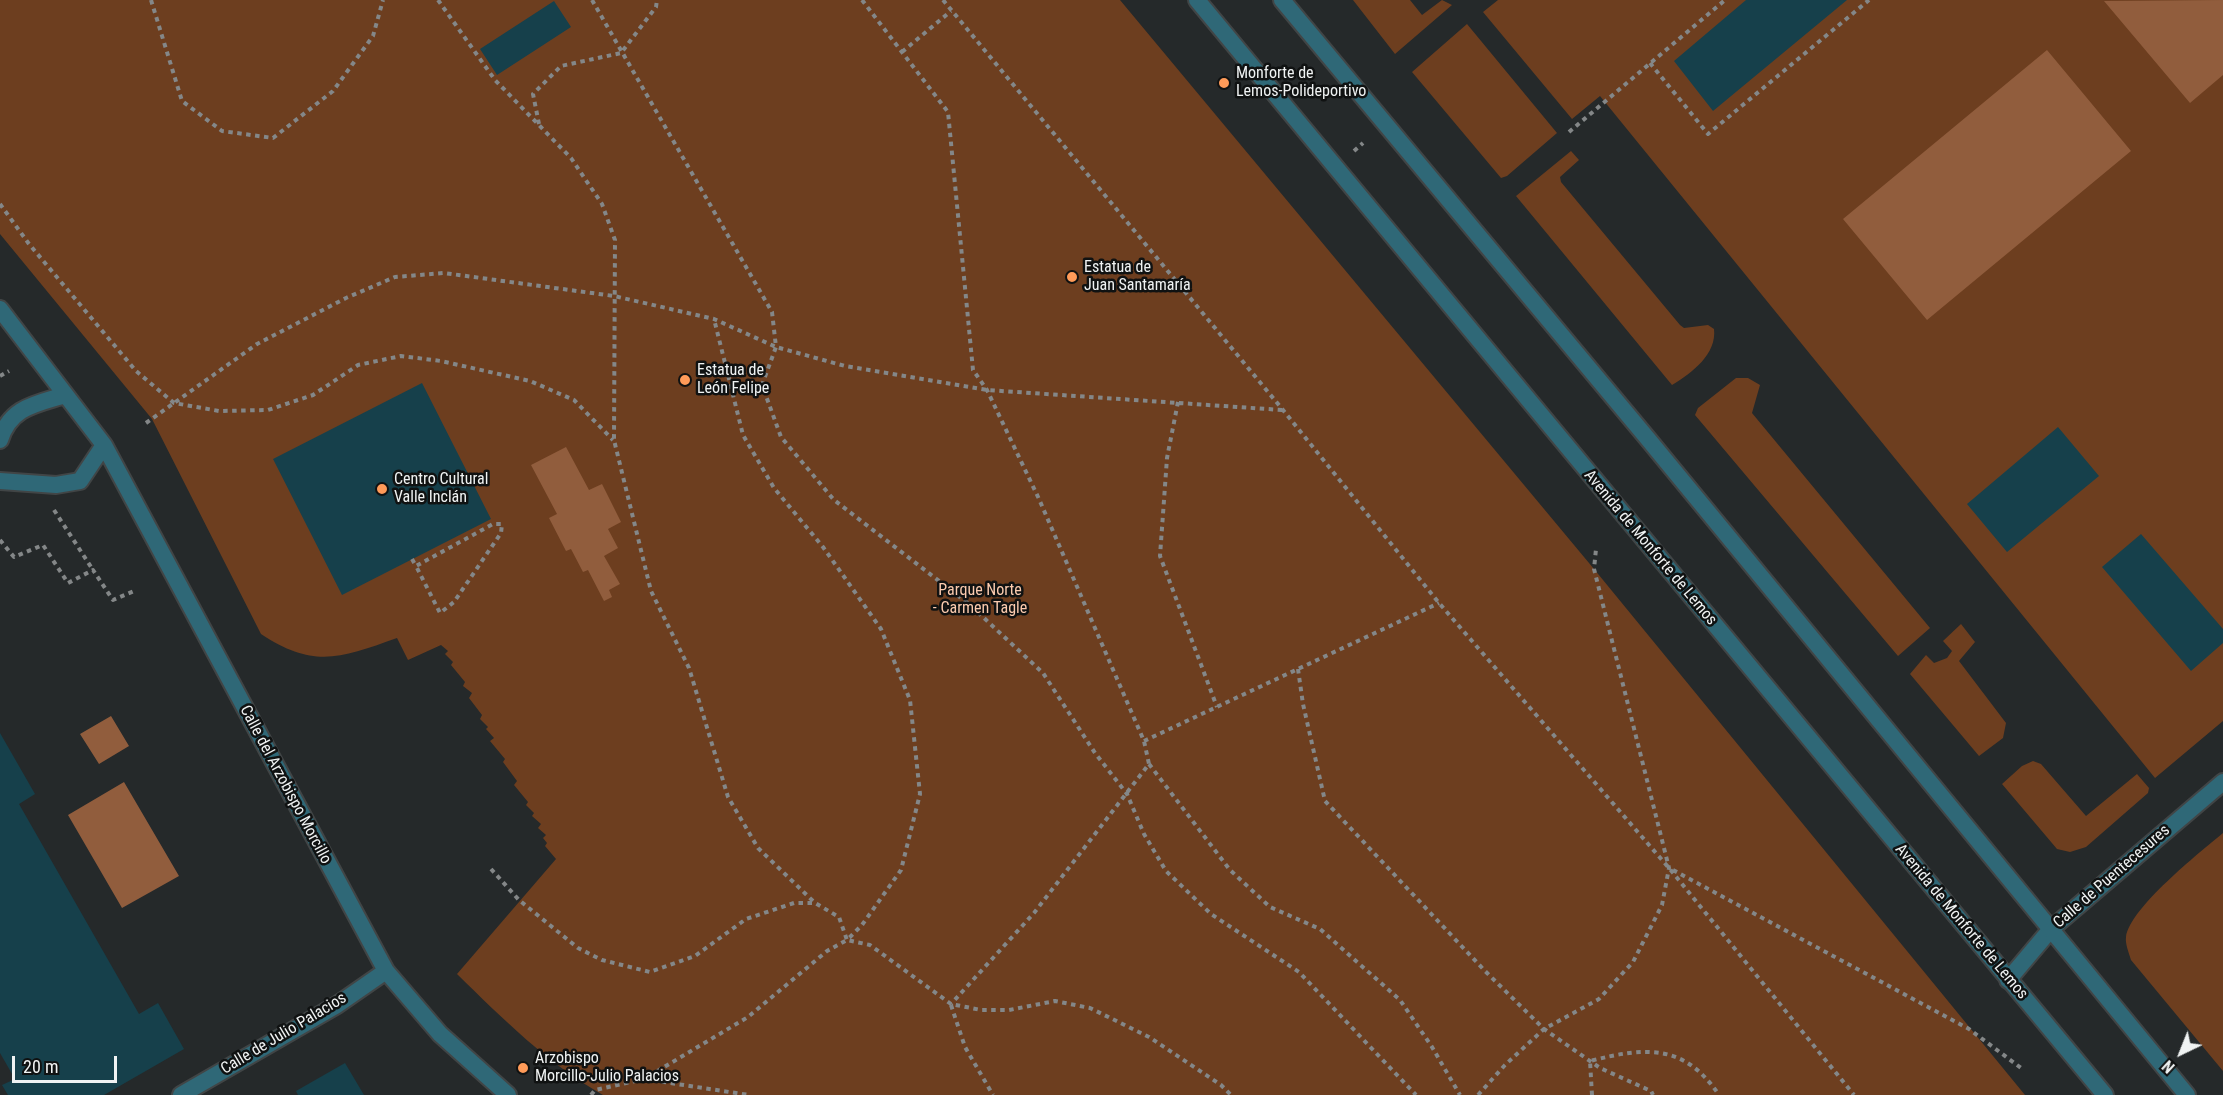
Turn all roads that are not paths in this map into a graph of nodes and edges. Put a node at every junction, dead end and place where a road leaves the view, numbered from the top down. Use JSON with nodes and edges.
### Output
{"nodes":[{"id":1,"x":1197,"y":0,"type":"edge"},
{"id":2,"x":1282,"y":0,"type":"edge"},
{"id":3,"x":0,"y":309,"type":"edge"},
{"id":4,"x":65,"y":395,"type":"junction"},
{"id":5,"x":0,"y":441,"type":"edge"},
{"id":6,"x":104,"y":445,"type":"junction"},
{"id":7,"x":0,"y":481,"type":"edge"},
{"id":8,"x":2223,"y":782,"type":"edge"},
{"id":9,"x":2051,"y":929,"type":"junction"},
{"id":10,"x":386,"y":971,"type":"junction"},
{"id":11,"x":2008,"y":980,"type":"junction"},
{"id":12,"x":181,"y":1095,"type":"edge"},
{"id":13,"x":508,"y":1095,"type":"edge"},
{"id":14,"x":2105,"y":1095,"type":"edge"},
{"id":15,"x":2187,"y":1095,"type":"edge"}],
"edges":[{"from":1,"to":11,"type":"street","name":"Avenida de Monforte de Lemos"},
{"from":2,"to":9,"type":"street"},
{"from":3,"to":4,"type":"street","name":"Calle del Arzobispo Morcillo"},
{"from":4,"to":5,"type":"street"},
{"from":4,"to":6,"type":"street","name":"Calle del Arzobispo Morcillo"},
{"from":6,"to":7,"type":"street"},
{"from":6,"to":10,"type":"street","name":"Calle del Arzobispo Morcillo"},
{"from":8,"to":9,"type":"street","name":"Calle de Puentecesures"},
{"from":9,"to":11,"type":"street","name":"Calle de Puentecesures"},
{"from":9,"to":15,"type":"street"},
{"from":10,"to":12,"type":"street","name":"Calle de Julio Palacios"},
{"from":10,"to":13,"type":"street","name":"Calle del Arzobispo Morcillo"},
{"from":11,"to":14,"type":"street","name":"Avenida de Monforte de Lemos"}]}
